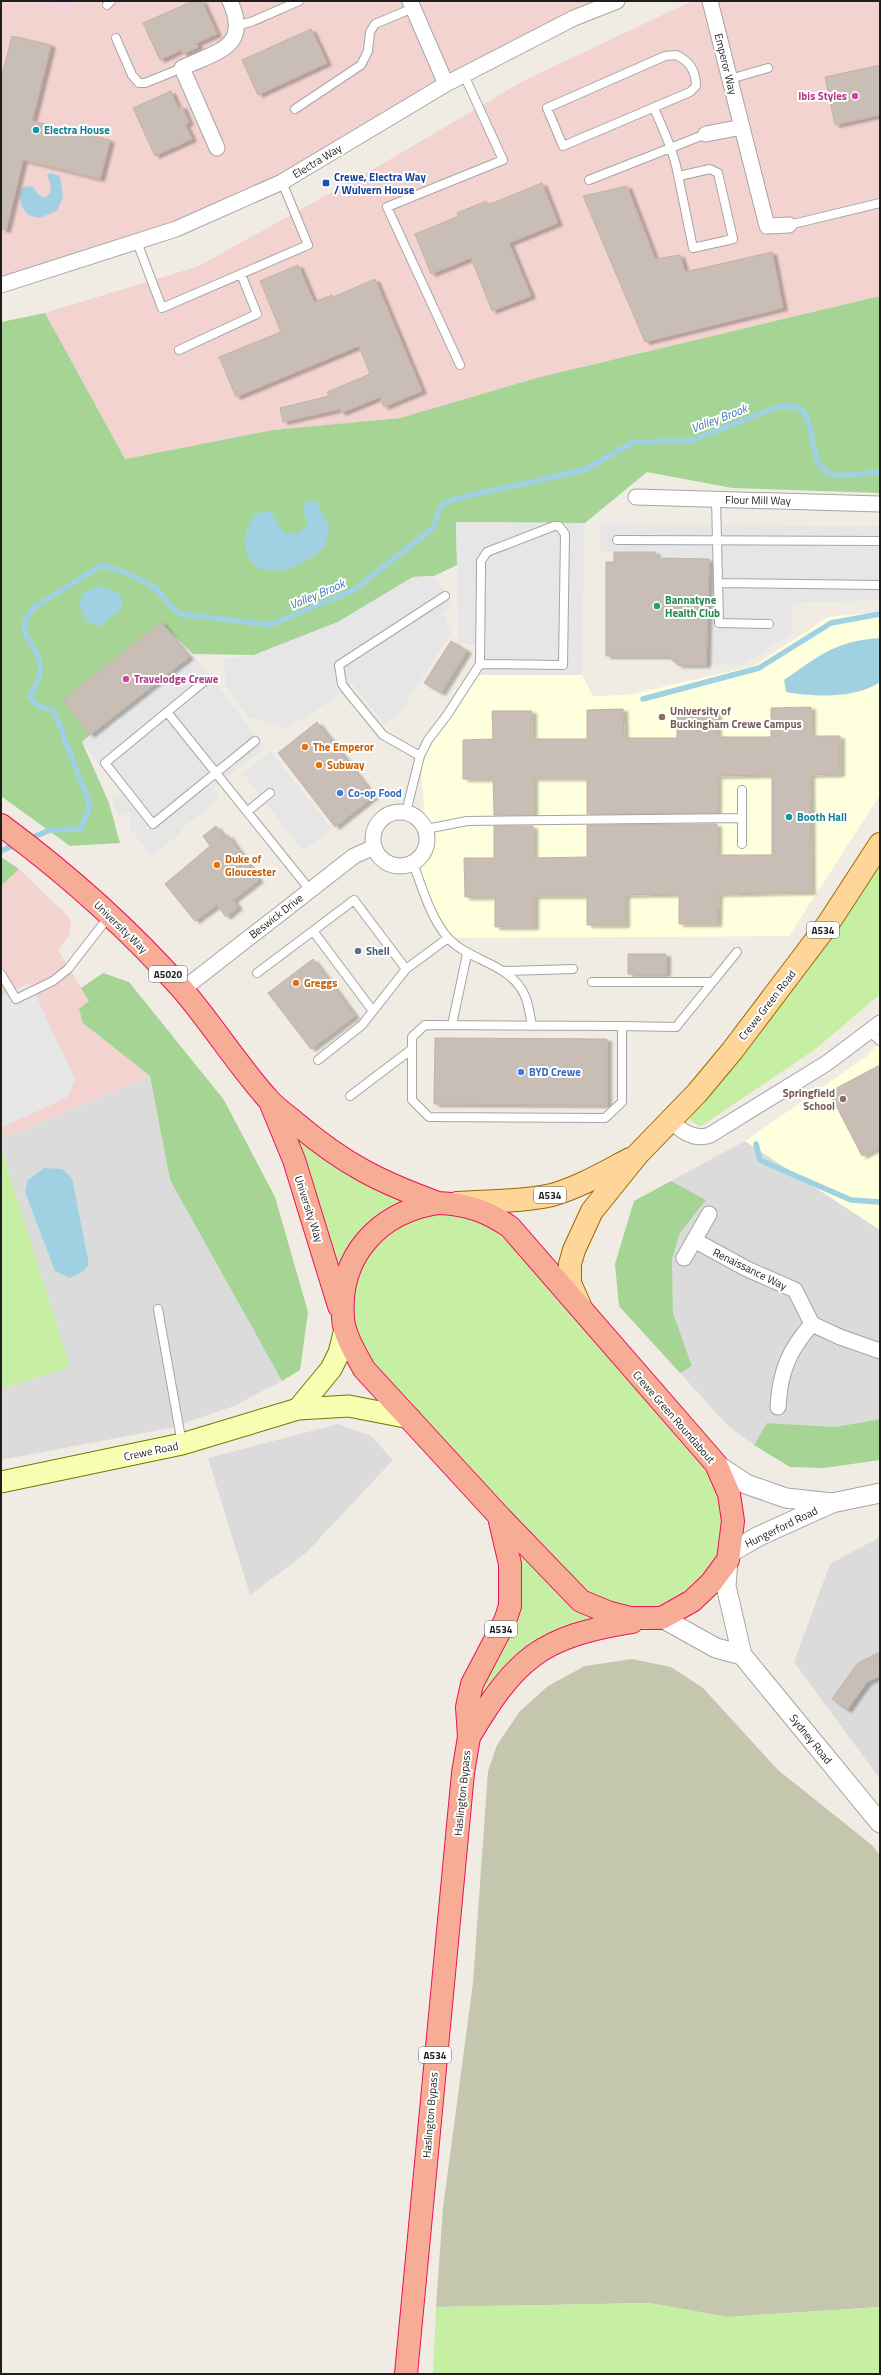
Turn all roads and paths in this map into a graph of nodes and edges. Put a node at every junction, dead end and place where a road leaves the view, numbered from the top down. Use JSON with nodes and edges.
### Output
{"nodes":[{"id":1,"x":230,"y":1,"type":"edge"},
{"id":2,"x":299,"y":1,"type":"edge"},
{"id":3,"x":617,"y":1,"type":"edge"},
{"id":4,"x":710,"y":1,"type":"edge"},
{"id":5,"x":412,"y":4,"type":"edge"},
{"id":6,"x":238,"y":25,"type":"junction"},
{"id":7,"x":116,"y":38,"type":"dead end"},
{"id":8,"x":182,"y":68,"type":"junction"},
{"id":9,"x":768,"y":68,"type":"dead end"},
{"id":10,"x":464,"y":74,"type":"junction"},
{"id":11,"x":730,"y":79,"type":"junction"},
{"id":12,"x":446,"y":84,"type":"junction"},
{"id":13,"x":654,"y":108,"type":"junction"},
{"id":14,"x":295,"y":109,"type":"dead end"},
{"id":15,"x":742,"y":128,"type":"junction"},
{"id":16,"x":706,"y":134,"type":"joint"},
{"id":17,"x":670,"y":147,"type":"junction"},
{"id":18,"x":217,"y":148,"type":"dead end"},
{"id":19,"x":679,"y":176,"type":"junction"},
{"id":20,"x":589,"y":180,"type":"dead end"},
{"id":21,"x":282,"y":182,"type":"junction"},
{"id":22,"x":880,"y":203,"type":"edge"},
{"id":23,"x":789,"y":225,"type":"joint"},
{"id":24,"x":137,"y":242,"type":"junction"},
{"id":25,"x":241,"y":274,"type":"junction"},
{"id":26,"x":1,"y":285,"type":"edge"},
{"id":27,"x":180,"y":350,"type":"dead end"},
{"id":28,"x":460,"y":365,"type":"dead end"},
{"id":29,"x":636,"y":497,"type":"dead end"},
{"id":30,"x":716,"y":499,"type":"junction"},
{"id":31,"x":880,"y":504,"type":"edge"},
{"id":32,"x":617,"y":540,"type":"dead end"},
{"id":33,"x":717,"y":540,"type":"junction"},
{"id":34,"x":880,"y":541,"type":"edge"},
{"id":35,"x":718,"y":583,"type":"junction"},
{"id":36,"x":880,"y":585,"type":"edge"},
{"id":37,"x":445,"y":596,"type":"dead end"},
{"id":38,"x":769,"y":624,"type":"dead end"},
{"id":39,"x":480,"y":664,"type":"junction"},
{"id":40,"x":206,"y":680,"type":"dead end"},
{"id":41,"x":167,"y":712,"type":"junction"},
{"id":42,"x":255,"y":741,"type":"dead end"},
{"id":43,"x":420,"y":756,"type":"junction"},
{"id":44,"x":216,"y":774,"type":"junction"},
{"id":45,"x":742,"y":790,"type":"dead end"},
{"id":46,"x":270,"y":793,"type":"dead end"},
{"id":47,"x":248,"y":811,"type":"junction"},
{"id":48,"x":406,"y":812,"type":"junction"},
{"id":49,"x":742,"y":818,"type":"junction"},
{"id":50,"x":1,"y":825,"type":"edge"},
{"id":51,"x":426,"y":829,"type":"junction"},
{"id":52,"x":742,"y":844,"type":"dead end"},
{"id":53,"x":880,"y":844,"type":"edge"},
{"id":54,"x":374,"y":847,"type":"junction"},
{"id":55,"x":413,"y":863,"type":"junction"},
{"id":56,"x":310,"y":890,"type":"junction"},
{"id":57,"x":110,"y":914,"type":"junction"},
{"id":58,"x":313,"y":931,"type":"junction"},
{"id":59,"x":448,"y":938,"type":"junction"},
{"id":60,"x":737,"y":952,"type":"dead end"},
{"id":61,"x":467,"y":954,"type":"junction"},
{"id":62,"x":406,"y":969,"type":"junction"},
{"id":63,"x":573,"y":969,"type":"dead end"},
{"id":64,"x":505,"y":971,"type":"junction"},
{"id":65,"x":257,"y":973,"type":"dead end"},
{"id":66,"x":1,"y":974,"type":"edge"},
{"id":67,"x":592,"y":982,"type":"dead end"},
{"id":68,"x":712,"y":982,"type":"junction"},
{"id":69,"x":182,"y":990,"type":"junction"},
{"id":70,"x":373,"y":1011,"type":"junction"},
{"id":71,"x":452,"y":1026,"type":"junction"},
{"id":72,"x":532,"y":1026,"type":"junction"},
{"id":73,"x":622,"y":1026,"type":"junction"},
{"id":74,"x":877,"y":1032,"type":"edge"},
{"id":75,"x":412,"y":1048,"type":"junction"},
{"id":76,"x":318,"y":1060,"type":"dead end"},
{"id":77,"x":350,"y":1096,"type":"dead end"},
{"id":78,"x":270,"y":1101,"type":"junction"},
{"id":79,"x":671,"y":1121,"type":"junction"},
{"id":80,"x":638,"y":1154,"type":"junction"},
{"id":81,"x":446,"y":1203,"type":"junction"},
{"id":82,"x":709,"y":1214,"type":"dead end"},
{"id":83,"x":694,"y":1240,"type":"junction"},
{"id":84,"x":684,"y":1258,"type":"dead end"},
{"id":85,"x":158,"y":1309,"type":"dead end"},
{"id":86,"x":582,"y":1309,"type":"junction"},
{"id":87,"x":344,"y":1324,"type":"junction"},
{"id":88,"x":812,"y":1324,"type":"junction"},
{"id":89,"x":880,"y":1351,"type":"edge"},
{"id":90,"x":778,"y":1407,"type":"dead end"},
{"id":91,"x":298,"y":1409,"type":"junction"},
{"id":92,"x":410,"y":1418,"type":"junction"},
{"id":93,"x":182,"y":1444,"type":"junction"},
{"id":94,"x":716,"y":1464,"type":"junction"},
{"id":95,"x":1,"y":1482,"type":"edge"},
{"id":96,"x":880,"y":1493,"type":"edge"},
{"id":97,"x":832,"y":1503,"type":"junction"},
{"id":98,"x":499,"y":1516,"type":"junction"},
{"id":99,"x":729,"y":1556,"type":"junction"},
{"id":100,"x":657,"y":1619,"type":"junction"},
{"id":101,"x":742,"y":1655,"type":"junction"},
{"id":102,"x":469,"y":1737,"type":"junction"},
{"id":103,"x":880,"y":1823,"type":"edge"},
{"id":104,"x":406,"y":2374,"type":"edge"}],
"edges":[{"from":1,"to":6,"type":"street"},
{"from":2,"to":6,"type":"lane"},
{"from":3,"to":10,"type":"street","name":"Electra Way"},
{"from":4,"to":11,"type":"street","name":"Emperor Way"},
{"from":5,"to":12,"type":"street"},
{"from":5,"to":14,"type":"lane"},
{"from":6,"to":8,"type":"street"},
{"from":7,"to":8,"type":"lane"},
{"from":8,"to":18,"type":"street"},
{"from":9,"to":11,"type":"lane"},
{"from":10,"to":12,"type":"street","name":"Electra Way"},
{"from":10,"to":28,"type":"lane"},
{"from":11,"to":15,"type":"street","name":"Emperor Way"},
{"from":12,"to":21,"type":"street","name":"Electra Way"},
{"from":13,"to":13,"type":"lane"},
{"from":13,"to":17,"type":"lane"},
{"from":15,"to":16,"type":"street"},
{"from":15,"to":23,"type":"street","name":"Emperor Way"},
{"from":16,"to":17,"type":"lane"},
{"from":17,"to":19,"type":"lane"},
{"from":17,"to":20,"type":"lane"},
{"from":19,"to":19,"type":"lane"},
{"from":21,"to":24,"type":"street","name":"Electra Way"},
{"from":21,"to":25,"type":"lane"},
{"from":22,"to":23,"type":"lane"},
{"from":24,"to":25,"type":"lane"},
{"from":24,"to":26,"type":"street","name":"Electra Way"},
{"from":25,"to":27,"type":"lane"},
{"from":29,"to":30,"type":"street","name":"Flour Mill Way"},
{"from":30,"to":31,"type":"street","name":"Flour Mill Way"},
{"from":30,"to":33,"type":"lane"},
{"from":32,"to":33,"type":"lane"},
{"from":33,"to":34,"type":"lane"},
{"from":33,"to":35,"type":"lane"},
{"from":35,"to":36,"type":"lane"},
{"from":35,"to":38,"type":"lane"},
{"from":37,"to":43,"type":"lane"},
{"from":39,"to":39,"type":"lane"},
{"from":39,"to":43,"type":"lane"},
{"from":40,"to":41,"type":"lane"},
{"from":41,"to":44,"type":"lane"},
{"from":41,"to":44,"type":"lane"},
{"from":42,"to":44,"type":"lane"},
{"from":43,"to":48,"type":"lane"},
{"from":44,"to":47,"type":"lane"},
{"from":45,"to":49,"type":"lane"},
{"from":46,"to":47,"type":"lane"},
{"from":47,"to":56,"type":"lane"},
{"from":48,"to":51,"type":"street"},
{"from":48,"to":54,"type":"street"},
{"from":49,"to":51,"type":"lane"},
{"from":49,"to":52,"type":"lane"},
{"from":50,"to":57,"type":"highway","name":"University Way","number":"A5020"},
{"from":51,"to":55,"type":"street"},
{"from":53,"to":79,"type":"main road","name":"Crewe Green Road","number":"A534"},
{"from":54,"to":55,"type":"street"},
{"from":54,"to":56,"type":"street","name":"Beswick Drive"},
{"from":55,"to":59,"type":"lane"},
{"from":56,"to":69,"type":"street","name":"Beswick Drive"},
{"from":57,"to":66,"type":"lane"},
{"from":57,"to":69,"type":"highway","name":"University Way","number":"A5020"},
{"from":58,"to":62,"type":"lane"},
{"from":58,"to":65,"type":"lane"},
{"from":58,"to":70,"type":"lane"},
{"from":59,"to":61,"type":"lane"},
{"from":59,"to":62,"type":"lane"},
{"from":60,"to":68,"type":"lane"},
{"from":61,"to":64,"type":"lane"},
{"from":61,"to":71,"type":"lane"},
{"from":62,"to":70,"type":"lane"},
{"from":63,"to":64,"type":"lane"},
{"from":64,"to":72,"type":"lane"},
{"from":67,"to":68,"type":"lane"},
{"from":68,"to":73,"type":"lane"},
{"from":69,"to":78,"type":"highway","name":"University Way","number":"A5020"},
{"from":70,"to":76,"type":"lane"},
{"from":71,"to":72,"type":"lane"},
{"from":71,"to":75,"type":"lane"},
{"from":72,"to":73,"type":"lane"},
{"from":73,"to":75,"type":"lane"},
{"from":74,"to":79,"type":"street"},
{"from":75,"to":77,"type":"lane"},
{"from":78,"to":81,"type":"highway","name":"University Way","number":"A5020"},
{"from":78,"to":87,"type":"highway","name":"University Way","number":"A5020"},
{"from":79,"to":80,"type":"main road","name":"Crewe Green Road","number":"A534"},
{"from":80,"to":81,"type":"main road","name":"Crewe Green Road","number":"A534"},
{"from":80,"to":86,"type":"main road","name":"Crewe Green Road","number":"A534"},
{"from":81,"to":86,"type":"highway","name":"Crewe Green Roundabout"},
{"from":81,"to":87,"type":"highway","name":"Crewe Green Roundabout"},
{"from":82,"to":83,"type":"street"},
{"from":83,"to":84,"type":"street"},
{"from":83,"to":88,"type":"street","name":"Renaissance Way"},
{"from":85,"to":93,"type":"lane"},
{"from":86,"to":94,"type":"highway","name":"Crewe Green Roundabout"},
{"from":87,"to":91,"type":"main road"},
{"from":87,"to":92,"type":"highway","name":"Crewe Green Roundabout"},
{"from":88,"to":89,"type":"street"},
{"from":88,"to":90,"type":"street"},
{"from":91,"to":92,"type":"main road","name":"Crewe Road"},
{"from":91,"to":93,"type":"main road","name":"Crewe Road"},
{"from":92,"to":98,"type":"highway","name":"Crewe Green Roundabout"},
{"from":93,"to":95,"type":"main road","name":"Crewe Road"},
{"from":94,"to":97,"type":"street","name":"Hungerford Road"},
{"from":94,"to":99,"type":"highway","name":"Crewe Green Roundabout"},
{"from":96,"to":97,"type":"street","name":"Hungerford Road"},
{"from":97,"to":99,"type":"street","name":"Hungerford Road"},
{"from":98,"to":100,"type":"highway","name":"Crewe Green Roundabout"},
{"from":98,"to":102,"type":"highway","name":"Haslington Bypass","number":"A534"},
{"from":99,"to":100,"type":"highway"},
{"from":99,"to":101,"type":"street","name":"Sydney Road"},
{"from":100,"to":101,"type":"street"},
{"from":100,"to":102,"type":"highway","name":"Haslington Bypass","number":"A534"},
{"from":101,"to":103,"type":"street","name":"Sydney Road"},
{"from":102,"to":104,"type":"highway","name":"Haslington Bypass","number":"A534"}]}
